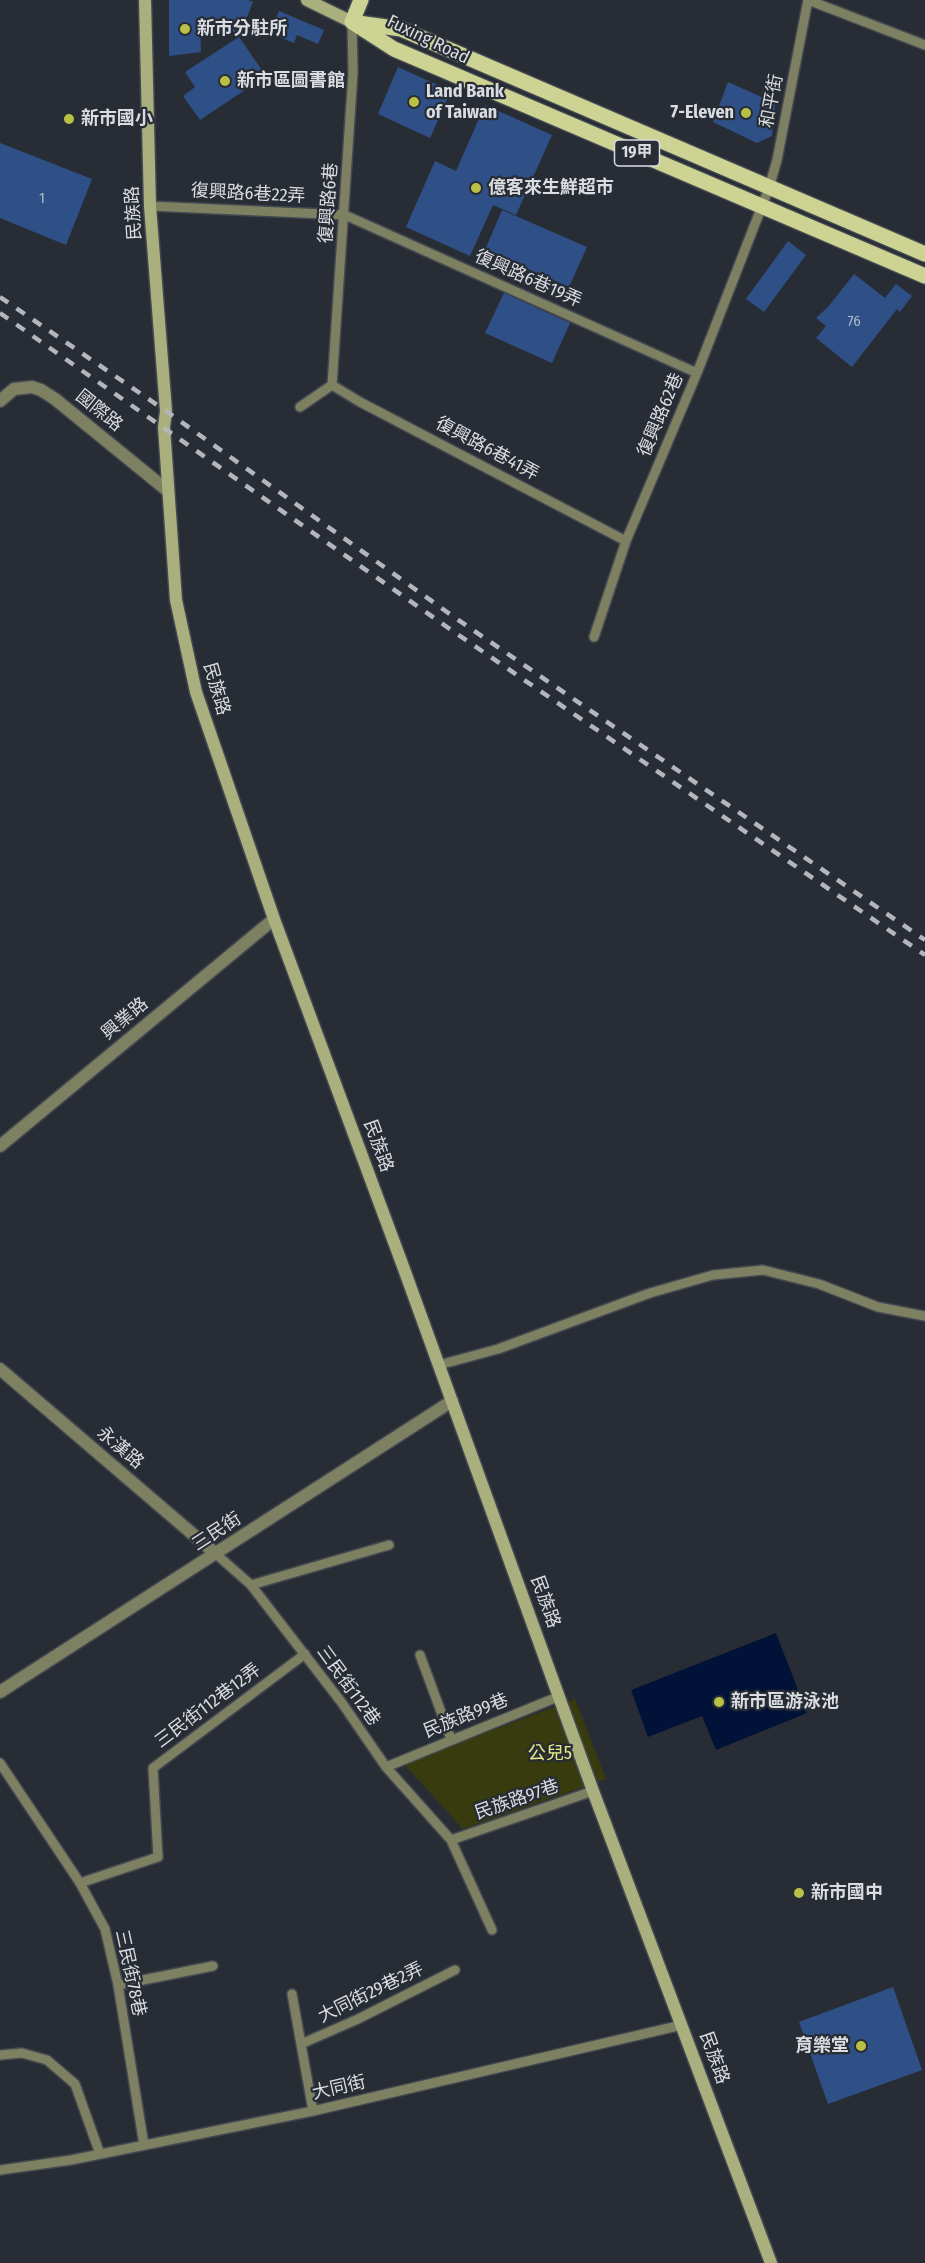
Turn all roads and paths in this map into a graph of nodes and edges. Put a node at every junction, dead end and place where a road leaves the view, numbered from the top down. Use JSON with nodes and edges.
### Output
{"nodes":[{"id":1,"x":146,"y":0,"type":"edge"},
{"id":2,"x":307,"y":0,"type":"edge"},
{"id":3,"x":351,"y":0,"type":"edge"},
{"id":4,"x":361,"y":0,"type":"edge"},
{"id":5,"x":808,"y":0,"type":"edge"},
{"id":6,"x":352,"y":22,"type":"junction"},
{"id":7,"x":925,"y":45,"type":"edge"},
{"id":8,"x":769,"y":188,"type":"junction"},
{"id":9,"x":150,"y":206,"type":"junction"},
{"id":10,"x":762,"y":207,"type":"junction"},
{"id":11,"x":345,"y":215,"type":"junction"},
{"id":12,"x":925,"y":254,"type":"edge"},
{"id":13,"x":925,"y":276,"type":"edge"},
{"id":14,"x":697,"y":373,"type":"junction"},
{"id":15,"x":332,"y":385,"type":"junction"},
{"id":16,"x":0,"y":401,"type":"edge"},
{"id":17,"x":300,"y":407,"type":"dead end"},
{"id":18,"x":168,"y":491,"type":"junction"},
{"id":19,"x":626,"y":541,"type":"junction"},
{"id":20,"x":594,"y":637,"type":"dead end"},
{"id":21,"x":274,"y":919,"type":"junction"},
{"id":22,"x":0,"y":1146,"type":"edge"},
{"id":23,"x":925,"y":1316,"type":"edge"},
{"id":24,"x":439,"y":1365,"type":"junction"},
{"id":25,"x":0,"y":1370,"type":"edge"},
{"id":26,"x":452,"y":1401,"type":"junction"},
{"id":27,"x":389,"y":1545,"type":"dead end"},
{"id":28,"x":216,"y":1554,"type":"junction"},
{"id":29,"x":251,"y":1585,"type":"junction"},
{"id":30,"x":305,"y":1654,"type":"junction"},
{"id":31,"x":420,"y":1655,"type":"dead end"},
{"id":32,"x":0,"y":1692,"type":"edge"},
{"id":33,"x":560,"y":1696,"type":"junction"},
{"id":34,"x":451,"y":1739,"type":"junction"},
{"id":35,"x":0,"y":1763,"type":"edge"},
{"id":36,"x":386,"y":1767,"type":"junction"},
{"id":37,"x":593,"y":1791,"type":"junction"},
{"id":38,"x":451,"y":1840,"type":"junction"},
{"id":39,"x":80,"y":1882,"type":"junction"},
{"id":40,"x":492,"y":1930,"type":"dead end"},
{"id":41,"x":213,"y":1966,"type":"dead end"},
{"id":42,"x":454,"y":1970,"type":"dead end"},
{"id":43,"x":118,"y":1985,"type":"junction"},
{"id":44,"x":292,"y":1994,"type":"dead end"},
{"id":45,"x":682,"y":2025,"type":"junction"},
{"id":46,"x":301,"y":2044,"type":"junction"},
{"id":47,"x":0,"y":2055,"type":"edge"},
{"id":48,"x":313,"y":2111,"type":"junction"},
{"id":49,"x":144,"y":2145,"type":"junction"},
{"id":50,"x":100,"y":2154,"type":"junction"},
{"id":51,"x":0,"y":2170,"type":"edge"},
{"id":52,"x":771,"y":2263,"type":"edge"}],
"edges":[{"from":1,"to":9,"type":"street","name":"民族路"},
{"from":2,"to":6,"type":"street"},
{"from":3,"to":6,"type":"main road"},
{"from":4,"to":6,"type":"main road"},
{"from":5,"to":7,"type":"lane"},
{"from":5,"to":8,"type":"lane","name":"和平街"},
{"from":6,"to":8,"type":"main road","name":"Fuxing Road","number":"19甲"},
{"from":6,"to":10,"type":"main road","name":"Fuxing Road","number":"19甲"},
{"from":6,"to":11,"type":"lane","name":"復興路6巷"},
{"from":8,"to":10,"type":"lane","name":"和平街"},
{"from":8,"to":12,"type":"main road","name":"Fuxing Road","number":"19甲"},
{"from":9,"to":11,"type":"lane","name":"復興路6巷22弄"},
{"from":9,"to":18,"type":"street","name":"民族路"},
{"from":10,"to":13,"type":"main road","name":"Fuxing Road","number":"19甲"},
{"from":10,"to":14,"type":"lane","name":"復興路62巷"},
{"from":11,"to":14,"type":"lane","name":"復興路6巷19弄"},
{"from":11,"to":15,"type":"lane","name":"復興路6巷"},
{"from":14,"to":19,"type":"lane","name":"復興路62巷"},
{"from":15,"to":17,"type":"lane"},
{"from":15,"to":19,"type":"lane","name":"復興路6巷41弄"},
{"from":16,"to":18,"type":"street","name":"國際路"},
{"from":18,"to":21,"type":"street","name":"民族路"},
{"from":19,"to":20,"type":"lane","name":"復興路62巷"},
{"from":21,"to":22,"type":"street","name":"興業路"},
{"from":21,"to":24,"type":"street","name":"民族路"},
{"from":23,"to":24,"type":"lane"},
{"from":24,"to":26,"type":"street","name":"民族路"},
{"from":25,"to":28,"type":"street","name":"永漢路"},
{"from":26,"to":28,"type":"street","name":"三民街"},
{"from":26,"to":33,"type":"street","name":"民族路"},
{"from":27,"to":29,"type":"lane"},
{"from":28,"to":29,"type":"lane","name":"三民街112巷"},
{"from":28,"to":32,"type":"street","name":"三民街"},
{"from":29,"to":30,"type":"lane","name":"三民街112巷"},
{"from":30,"to":36,"type":"lane","name":"三民街112巷"},
{"from":30,"to":39,"type":"lane","name":"三民街112巷12弄"},
{"from":31,"to":34,"type":"lane"},
{"from":33,"to":34,"type":"lane","name":"民族路99巷"},
{"from":33,"to":37,"type":"street","name":"民族路"},
{"from":34,"to":36,"type":"lane","name":"民族路99巷"},
{"from":35,"to":39,"type":"lane","name":"三民街78巷"},
{"from":36,"to":38,"type":"lane","name":"三民街112巷"},
{"from":37,"to":38,"type":"lane","name":"民族路97巷"},
{"from":37,"to":45,"type":"street","name":"民族路"},
{"from":38,"to":40,"type":"lane","name":"三民街112巷"},
{"from":39,"to":43,"type":"lane","name":"三民街78巷"},
{"from":41,"to":43,"type":"lane"},
{"from":42,"to":46,"type":"lane","name":"大同街29巷2弄"},
{"from":43,"to":49,"type":"lane","name":"三民街78巷"},
{"from":44,"to":46,"type":"lane"},
{"from":45,"to":48,"type":"lane","name":"大同街"},
{"from":45,"to":52,"type":"street","name":"民族路"},
{"from":46,"to":48,"type":"lane"},
{"from":47,"to":50,"type":"lane"},
{"from":48,"to":49,"type":"lane","name":"大同街"},
{"from":49,"to":50,"type":"lane","name":"大同街"},
{"from":50,"to":51,"type":"lane","name":"大同街"}]}
